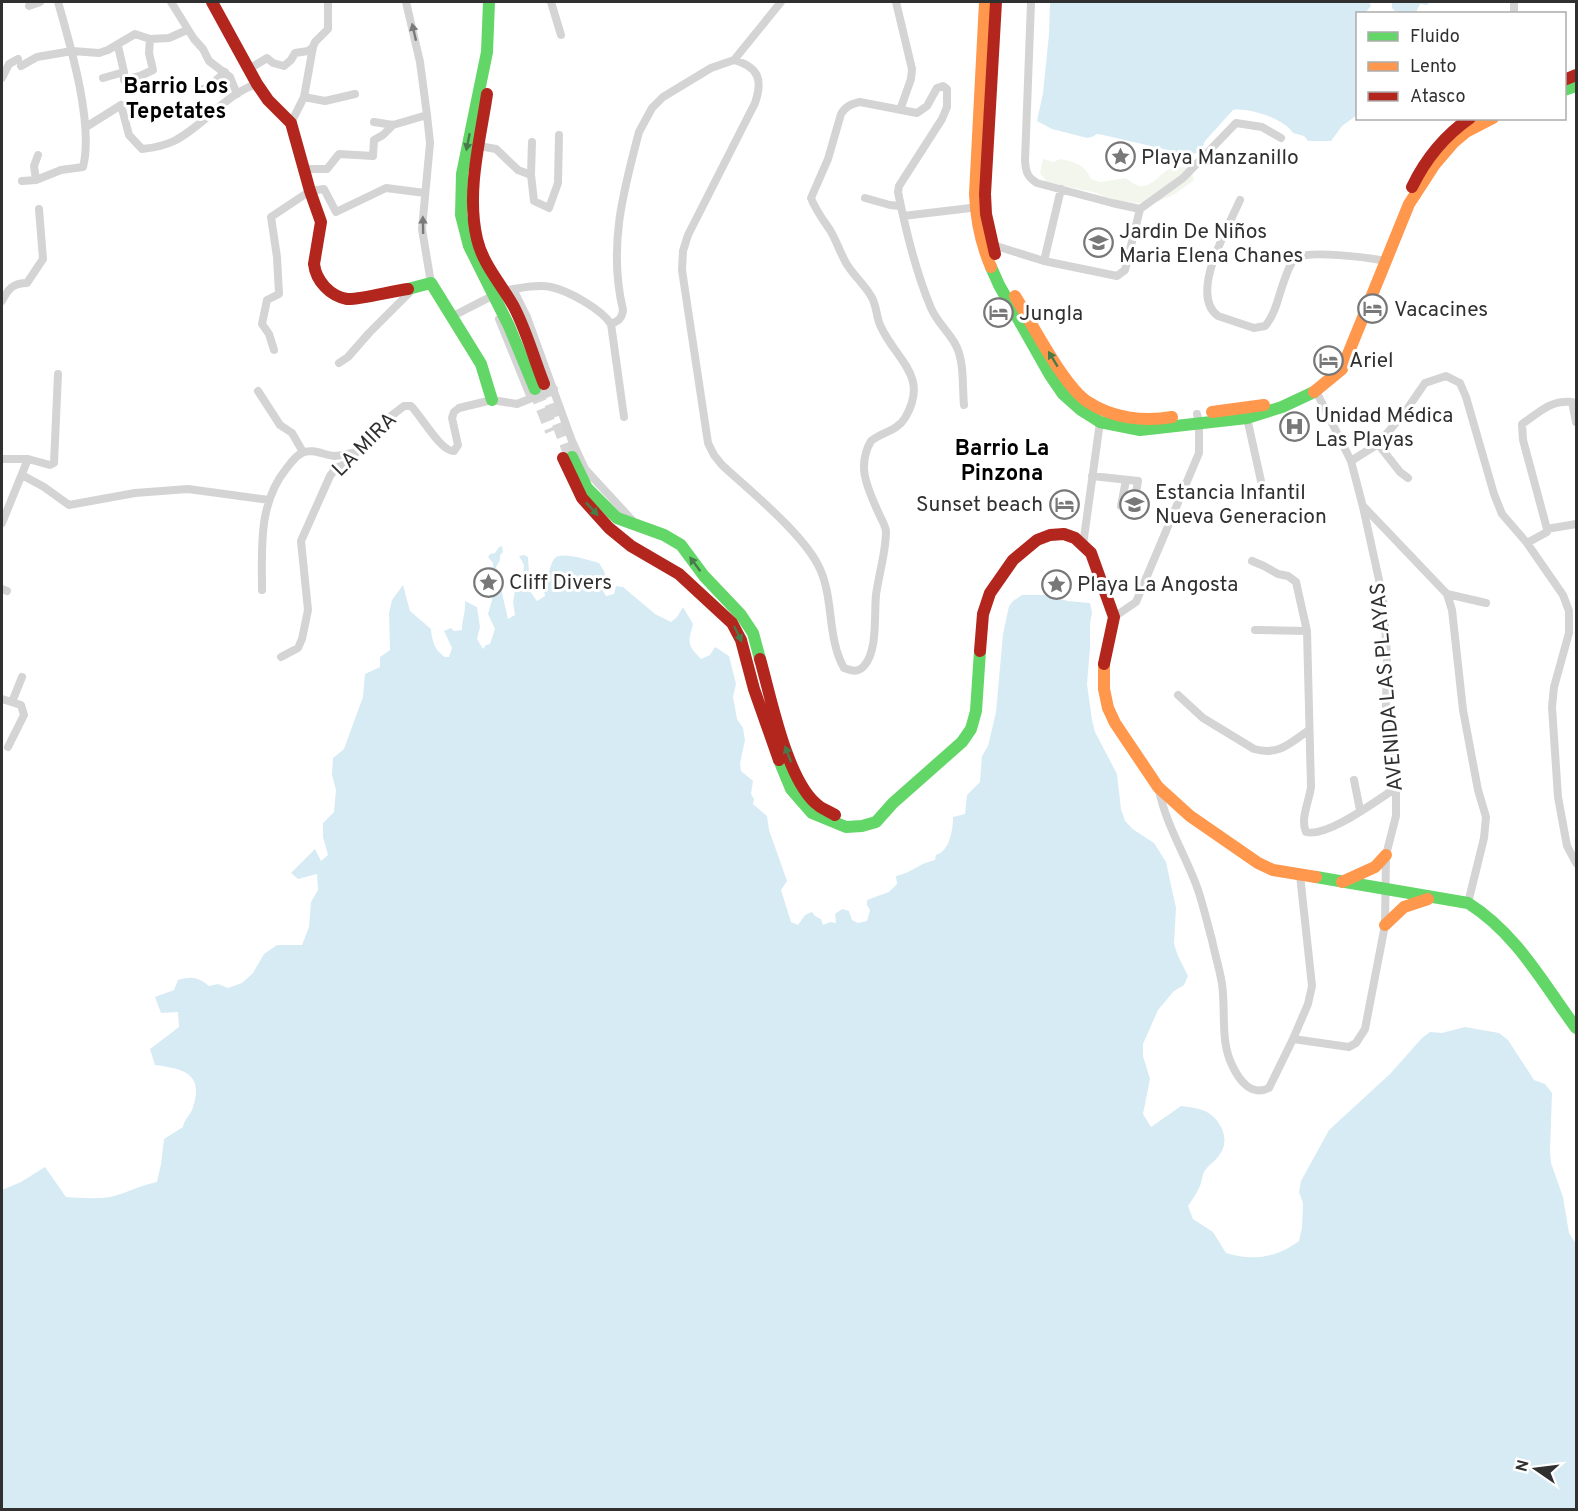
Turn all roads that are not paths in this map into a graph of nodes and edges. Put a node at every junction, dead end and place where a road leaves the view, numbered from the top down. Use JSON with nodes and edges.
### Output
{"nodes":[{"id":1,"x":40,"y":2,"type":"edge"},
{"id":2,"x":58,"y":2,"type":"edge"},
{"id":3,"x":171,"y":2,"type":"edge"},
{"id":4,"x":212,"y":2,"type":"edge"},
{"id":5,"x":328,"y":2,"type":"edge"},
{"id":6,"x":489,"y":2,"type":"edge"},
{"id":7,"x":495,"y":2,"type":"edge"},
{"id":8,"x":551,"y":2,"type":"edge"},
{"id":9,"x":781,"y":2,"type":"edge"},
{"id":10,"x":896,"y":2,"type":"edge"},
{"id":11,"x":985,"y":2,"type":"edge"},
{"id":12,"x":996,"y":2,"type":"edge"},
{"id":13,"x":1031,"y":2,"type":"edge"},
{"id":14,"x":408,"y":3,"type":"edge"},
{"id":15,"x":29,"y":6,"type":"dead end"},
{"id":16,"x":187,"y":30,"type":"junction"},
{"id":17,"x":561,"y":35,"type":"dead end"},
{"id":18,"x":150,"y":39,"type":"junction"},
{"id":19,"x":118,"y":46,"type":"junction"},
{"id":20,"x":313,"y":47,"type":"junction"},
{"id":21,"x":72,"y":51,"type":"junction"},
{"id":22,"x":734,"y":60,"type":"junction"},
{"id":23,"x":249,"y":69,"type":"dead end"},
{"id":24,"x":123,"y":72,"type":"junction"},
{"id":25,"x":225,"y":72,"type":"junction"},
{"id":26,"x":2,"y":78,"type":"edge"},
{"id":27,"x":104,"y":78,"type":"dead end"},
{"id":28,"x":257,"y":84,"type":"junction"},
{"id":29,"x":200,"y":90,"type":"dead end"},
{"id":30,"x":237,"y":94,"type":"junction"},
{"id":31,"x":355,"y":94,"type":"dead end"},
{"id":32,"x":304,"y":97,"type":"junction"},
{"id":33,"x":900,"y":110,"type":"junction"},
{"id":34,"x":427,"y":115,"type":"junction"},
{"id":35,"x":1468,"y":120,"type":"edge"},
{"id":36,"x":1488,"y":120,"type":"edge"},
{"id":37,"x":374,"y":122,"type":"dead end"},
{"id":38,"x":291,"y":123,"type":"junction"},
{"id":39,"x":393,"y":125,"type":"junction"},
{"id":40,"x":86,"y":127,"type":"junction"},
{"id":41,"x":559,"y":135,"type":"dead end"},
{"id":42,"x":1281,"y":138,"type":"dead end"},
{"id":43,"x":532,"y":142,"type":"dead end"},
{"id":44,"x":479,"y":146,"type":"junction"},
{"id":45,"x":38,"y":155,"type":"dead end"},
{"id":46,"x":304,"y":169,"type":"junction"},
{"id":47,"x":531,"y":175,"type":"junction"},
{"id":48,"x":36,"y":180,"type":"junction"},
{"id":49,"x":22,"y":181,"type":"dead end"},
{"id":50,"x":1061,"y":189,"type":"junction"},
{"id":51,"x":310,"y":191,"type":"junction"},
{"id":52,"x":425,"y":193,"type":"junction"},
{"id":53,"x":865,"y":198,"type":"dead end"},
{"id":54,"x":1240,"y":200,"type":"dead end"},
{"id":55,"x":901,"y":206,"type":"junction"},
{"id":56,"x":980,"y":207,"type":"junction"},
{"id":57,"x":39,"y":209,"type":"dead end"},
{"id":58,"x":1140,"y":209,"type":"junction"},
{"id":59,"x":903,"y":216,"type":"junction"},
{"id":60,"x":988,"y":248,"type":"junction"},
{"id":61,"x":1044,"y":261,"type":"junction"},
{"id":62,"x":1384,"y":261,"type":"junction"},
{"id":63,"x":431,"y":283,"type":"junction"},
{"id":64,"x":413,"y":289,"type":"junction"},
{"id":65,"x":500,"y":293,"type":"junction"},
{"id":66,"x":2,"y":301,"type":"edge"},
{"id":67,"x":453,"y":316,"type":"junction"},
{"id":68,"x":611,"y":324,"type":"junction"},
{"id":69,"x":274,"y":350,"type":"dead end"},
{"id":70,"x":339,"y":363,"type":"dead end"},
{"id":71,"x":58,"y":375,"type":"dead end"},
{"id":72,"x":1314,"y":388,"type":"junction"},
{"id":73,"x":541,"y":390,"type":"junction"},
{"id":74,"x":258,"y":391,"type":"dead end"},
{"id":75,"x":492,"y":399,"type":"junction"},
{"id":76,"x":964,"y":405,"type":"dead end"},
{"id":77,"x":624,"y":417,"type":"dead end"},
{"id":78,"x":1198,"y":418,"type":"junction"},
{"id":79,"x":1247,"y":418,"type":"junction"},
{"id":80,"x":1100,"y":422,"type":"junction"},
{"id":81,"x":1576,"y":422,"type":"edge"},
{"id":82,"x":1378,"y":444,"type":"junction"},
{"id":83,"x":303,"y":452,"type":"junction"},
{"id":84,"x":357,"y":452,"type":"junction"},
{"id":85,"x":2,"y":459,"type":"edge"},
{"id":86,"x":28,"y":459,"type":"junction"},
{"id":87,"x":1351,"y":461,"type":"junction"},
{"id":88,"x":22,"y":475,"type":"junction"},
{"id":89,"x":1092,"y":476,"type":"junction"},
{"id":90,"x":1408,"y":478,"type":"dead end"},
{"id":91,"x":1126,"y":480,"type":"junction"},
{"id":92,"x":1261,"y":482,"type":"dead end"},
{"id":93,"x":1135,"y":499,"type":"dead end"},
{"id":94,"x":269,"y":500,"type":"junction"},
{"id":95,"x":1121,"y":506,"type":"dead end"},
{"id":96,"x":1363,"y":507,"type":"junction"},
{"id":97,"x":2,"y":523,"type":"edge"},
{"id":98,"x":1576,"y":524,"type":"edge"},
{"id":99,"x":638,"y":527,"type":"junction"},
{"id":100,"x":1547,"y":529,"type":"junction"},
{"id":101,"x":1527,"y":543,"type":"junction"},
{"id":102,"x":1083,"y":545,"type":"junction"},
{"id":103,"x":1252,"y":561,"type":"dead end"},
{"id":104,"x":262,"y":590,"type":"dead end"},
{"id":105,"x":1447,"y":594,"type":"junction"},
{"id":106,"x":1486,"y":603,"type":"dead end"},
{"id":107,"x":1114,"y":617,"type":"junction"},
{"id":108,"x":1255,"y":630,"type":"dead end"},
{"id":109,"x":1307,"y":631,"type":"junction"},
{"id":110,"x":281,"y":657,"type":"dead end"},
{"id":111,"x":22,"y":677,"type":"dead end"},
{"id":112,"x":1178,"y":695,"type":"dead end"},
{"id":113,"x":2,"y":699,"type":"edge"},
{"id":114,"x":12,"y":702,"type":"junction"},
{"id":115,"x":1310,"y":730,"type":"junction"},
{"id":116,"x":8,"y":747,"type":"dead end"},
{"id":117,"x":1354,"y":780,"type":"dead end"},
{"id":118,"x":1158,"y":787,"type":"junction"},
{"id":119,"x":1396,"y":788,"type":"junction"},
{"id":120,"x":893,"y":803,"type":"junction"},
{"id":121,"x":1360,"y":810,"type":"junction"},
{"id":122,"x":1386,"y":855,"type":"junction"},
{"id":123,"x":1576,"y":863,"type":"edge"},
{"id":124,"x":1300,"y":875,"type":"junction"},
{"id":125,"x":1342,"y":882,"type":"junction"},
{"id":126,"x":1387,"y":890,"type":"junction"},
{"id":127,"x":1435,"y":898,"type":"junction"},
{"id":128,"x":1468,"y":903,"type":"junction"},
{"id":129,"x":1385,"y":925,"type":"junction"},
{"id":130,"x":1576,"y":1028,"type":"edge"},
{"id":131,"x":1293,"y":1039,"type":"junction"}],
"edges":[{"from":1,"to":15,"type":"street"},
{"from":2,"to":21,"type":"street"},
{"from":3,"to":16,"type":"street"},
{"from":4,"to":28,"type":"main road"},
{"from":5,"to":20,"type":"street"},
{"from":6,"to":65,"type":"main road","one_way":true},
{"from":7,"to":44,"type":"main road"},
{"from":8,"to":17,"type":"street"},
{"from":9,"to":22,"type":"street"},
{"from":10,"to":33,"type":"street"},
{"from":11,"to":56,"type":"main road"},
{"from":12,"to":56,"type":"main road"},
{"from":13,"to":50,"type":"street"},
{"from":34,"to":14,"type":"street","one_way":true},
{"from":16,"to":18,"type":"street"},
{"from":16,"to":25,"type":"street"},
{"from":18,"to":19,"type":"street"},
{"from":18,"to":24,"type":"street"},
{"from":19,"to":21,"type":"street"},
{"from":19,"to":24,"type":"street"},
{"from":20,"to":23,"type":"street"},
{"from":20,"to":32,"type":"street"},
{"from":21,"to":26,"type":"street"},
{"from":21,"to":40,"type":"street"},
{"from":22,"to":33,"type":"street"},
{"from":22,"to":68,"type":"street"},
{"from":24,"to":27,"type":"street"},
{"from":25,"to":29,"type":"street"},
{"from":25,"to":30,"type":"street"},
{"from":28,"to":30,"type":"street"},
{"from":28,"to":38,"type":"main road"},
{"from":30,"to":40,"type":"street"},
{"from":31,"to":32,"type":"street"},
{"from":32,"to":38,"type":"street"},
{"from":33,"to":55,"type":"street"},
{"from":34,"to":39,"type":"street"},
{"from":34,"to":52,"type":"street"},
{"from":35,"to":62,"type":"main road"},
{"from":36,"to":62,"type":"main road"},
{"from":37,"to":39,"type":"street"},
{"from":38,"to":46,"type":"main road"},
{"from":39,"to":46,"type":"street"},
{"from":40,"to":48,"type":"street"},
{"from":41,"to":47,"type":"street"},
{"from":42,"to":58,"type":"street"},
{"from":43,"to":47,"type":"street"},
{"from":44,"to":47,"type":"street"},
{"from":44,"to":65,"type":"main road"},
{"from":45,"to":48,"type":"street"},
{"from":46,"to":51,"type":"main road"},
{"from":48,"to":49,"type":"street"},
{"from":50,"to":58,"type":"street"},
{"from":50,"to":61,"type":"street"},
{"from":51,"to":52,"type":"street"},
{"from":51,"to":64,"type":"main road"},
{"from":51,"to":69,"type":"street"},
{"from":63,"to":52,"type":"street","one_way":true},
{"from":53,"to":55,"type":"street"},
{"from":54,"to":62,"type":"street"},
{"from":55,"to":59,"type":"street"},
{"from":56,"to":59,"type":"street"},
{"from":56,"to":60,"type":"main road"},
{"from":57,"to":66,"type":"street"},
{"from":58,"to":61,"type":"street"},
{"from":59,"to":76,"type":"street"},
{"from":60,"to":61,"type":"street"},
{"from":78,"to":60,"type":"main road","one_way":true},
{"from":60,"to":80,"type":"main road"},
{"from":62,"to":72,"type":"main road"},
{"from":63,"to":64,"type":"main road"},
{"from":63,"to":67,"type":"main road"},
{"from":64,"to":70,"type":"street"},
{"from":65,"to":67,"type":"street"},
{"from":65,"to":68,"type":"street"},
{"from":65,"to":73,"type":"main road"},
{"from":65,"to":73,"type":"street"},
{"from":67,"to":75,"type":"main road"},
{"from":68,"to":77,"type":"street"},
{"from":71,"to":86,"type":"street"},
{"from":72,"to":78,"type":"main road"},
{"from":72,"to":79,"type":"main road"},
{"from":72,"to":87,"type":"street","name":"AVENIDA LAS PLAYAS"},
{"from":73,"to":75,"type":"street"},
{"from":73,"to":99,"type":"street"},
{"from":74,"to":83,"type":"street"},
{"from":75,"to":84,"type":"street","name":"LA MIRA"},
{"from":78,"to":79,"type":"main road"},
{"from":78,"to":80,"type":"main road"},
{"from":78,"to":107,"type":"street"},
{"from":79,"to":92,"type":"street"},
{"from":80,"to":89,"type":"street"},
{"from":81,"to":100,"type":"street"},
{"from":82,"to":87,"type":"street"},
{"from":82,"to":90,"type":"street"},
{"from":82,"to":101,"type":"street"},
{"from":83,"to":84,"type":"street"},
{"from":83,"to":94,"type":"street"},
{"from":84,"to":110,"type":"street","name":"LA MIRA"},
{"from":85,"to":86,"type":"street"},
{"from":86,"to":88,"type":"street"},
{"from":87,"to":96,"type":"street","name":"AVENIDA LAS PLAYAS"},
{"from":88,"to":94,"type":"street"},
{"from":88,"to":97,"type":"street"},
{"from":89,"to":91,"type":"street"},
{"from":89,"to":102,"type":"street"},
{"from":91,"to":93,"type":"street"},
{"from":91,"to":95,"type":"street"},
{"from":94,"to":104,"type":"street"},
{"from":96,"to":105,"type":"street"},
{"from":96,"to":119,"type":"street","name":"AVENIDA LAS PLAYAS"},
{"from":98,"to":100,"type":"street"},
{"from":120,"to":99,"type":"main road","one_way":true},
{"from":99,"to":120,"type":"main road","one_way":true},
{"from":100,"to":101,"type":"street"},
{"from":101,"to":123,"type":"street"},
{"from":102,"to":107,"type":"main road"},
{"from":102,"to":120,"type":"main road"},
{"from":103,"to":109,"type":"street"},
{"from":105,"to":106,"type":"street"},
{"from":105,"to":128,"type":"street"},
{"from":107,"to":118,"type":"main road"},
{"from":108,"to":109,"type":"street"},
{"from":109,"to":115,"type":"street"},
{"from":111,"to":114,"type":"street"},
{"from":112,"to":115,"type":"street"},
{"from":113,"to":114,"type":"street"},
{"from":114,"to":116,"type":"street"},
{"from":115,"to":121,"type":"street"},
{"from":117,"to":121,"type":"street"},
{"from":118,"to":124,"type":"main road"},
{"from":118,"to":131,"type":"street"},
{"from":119,"to":121,"type":"street"},
{"from":119,"to":122,"type":"street","name":"AVENIDA LAS PLAYAS"},
{"from":122,"to":125,"type":"main road"},
{"from":122,"to":126,"type":"street","name":"AVENIDA LAS PLAYAS"},
{"from":124,"to":125,"type":"main road"},
{"from":124,"to":131,"type":"street"},
{"from":125,"to":126,"type":"main road"},
{"from":126,"to":127,"type":"main road"},
{"from":126,"to":129,"type":"street","name":"AVENIDA LAS PLAYAS"},
{"from":127,"to":128,"type":"main road"},
{"from":127,"to":129,"type":"main road"},
{"from":128,"to":130,"type":"main road"},
{"from":129,"to":131,"type":"street","name":"AVENIDA LAS PLAYAS"}]}
